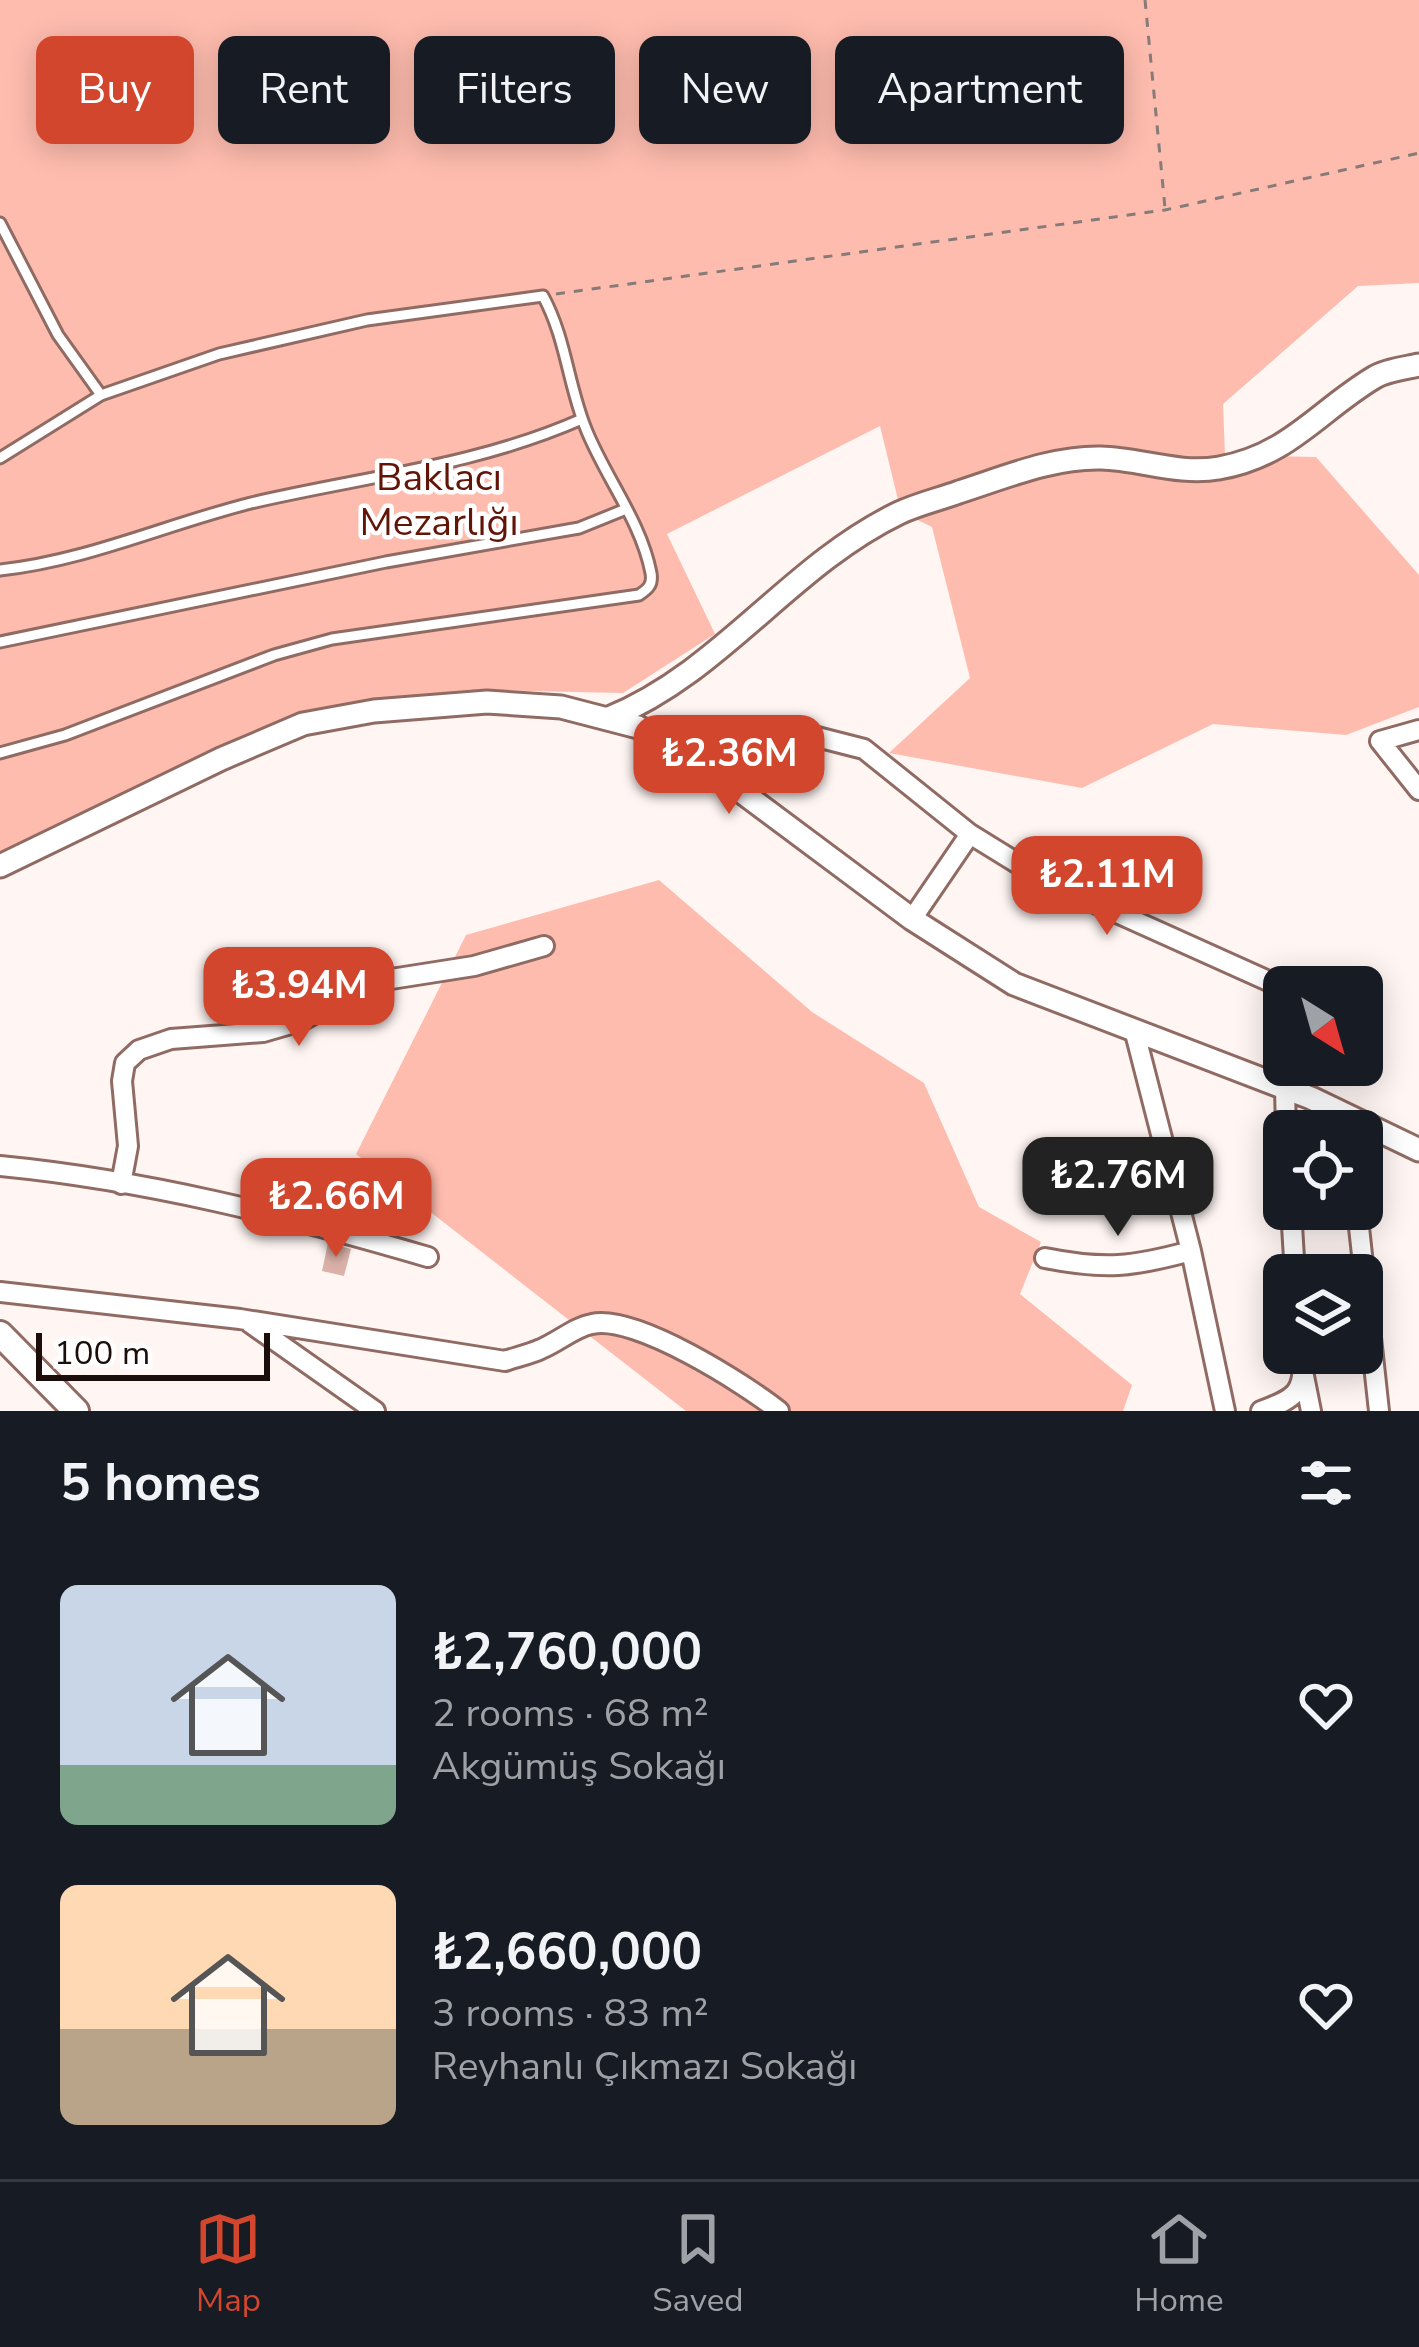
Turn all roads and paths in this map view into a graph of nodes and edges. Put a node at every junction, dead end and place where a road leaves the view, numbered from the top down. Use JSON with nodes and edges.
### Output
{"nodes":[{"id":1,"x":1144,"y":0,"type":"edge"},
{"id":2,"x":1419,"y":153,"type":"edge"},
{"id":3,"x":1165,"y":210,"type":"junction"},
{"id":4,"x":0,"y":223,"type":"edge"},
{"id":5,"x":11,"y":244,"type":"junction"},
{"id":6,"x":0,"y":251,"type":"edge"},
{"id":7,"x":543,"y":296,"type":"junction"},
{"id":8,"x":1419,"y":364,"type":"edge"},
{"id":9,"x":101,"y":395,"type":"junction"},
{"id":10,"x":582,"y":418,"type":"junction"},
{"id":11,"x":0,"y":458,"type":"edge"},
{"id":12,"x":626,"y":509,"type":"junction"},
{"id":13,"x":0,"y":570,"type":"edge"},
{"id":14,"x":0,"y":642,"type":"edge"},
{"id":15,"x":609,"y":718,"type":"junction"},
{"id":16,"x":1419,"y":730,"type":"edge"},
{"id":17,"x":0,"y":753,"type":"edge"},
{"id":18,"x":727,"y":781,"type":"junction"},
{"id":19,"x":1419,"y":790,"type":"edge"},
{"id":20,"x":970,"y":835,"type":"junction"},
{"id":21,"x":0,"y":866,"type":"edge"},
{"id":22,"x":913,"y":920,"type":"junction"},
{"id":23,"x":544,"y":946,"type":"dead end"},
{"id":24,"x":1263,"y":979,"type":"edge"},
{"id":25,"x":1136,"y":1033,"type":"junction"},
{"id":26,"x":1282,"y":1087,"type":"junction"},
{"id":27,"x":1284,"y":1110,"type":"edge"},
{"id":28,"x":1327,"y":1110,"type":"edge"},
{"id":29,"x":1383,"y":1136,"type":"edge"},
{"id":30,"x":1419,"y":1150,"type":"edge"},
{"id":31,"x":0,"y":1166,"type":"edge"},
{"id":32,"x":121,"y":1184,"type":"junction"},
{"id":33,"x":1360,"y":1230,"type":"edge"},
{"id":34,"x":1191,"y":1251,"type":"junction"},
{"id":35,"x":428,"y":1257,"type":"dead end"},
{"id":36,"x":1045,"y":1258,"type":"dead end"},
{"id":37,"x":0,"y":1292,"type":"edge"},
{"id":38,"x":246,"y":1320,"type":"junction"},
{"id":39,"x":0,"y":1334,"type":"edge"},
{"id":40,"x":1304,"y":1376,"type":"joint"},
{"id":41,"x":76,"y":1411,"type":"edge"},
{"id":42,"x":375,"y":1411,"type":"edge"},
{"id":43,"x":778,"y":1411,"type":"edge"},
{"id":44,"x":1226,"y":1411,"type":"edge"},
{"id":45,"x":1261,"y":1411,"type":"edge"},
{"id":46,"x":1311,"y":1411,"type":"edge"},
{"id":47,"x":1379,"y":1411,"type":"edge"}],
"edges":[{"from":1,"to":3,"type":"path"},
{"from":2,"to":3,"type":"path"},
{"from":3,"to":7,"type":"path"},
{"from":4,"to":5,"type":"lane"},
{"from":5,"to":6,"type":"lane"},
{"from":5,"to":9,"type":"lane"},
{"from":7,"to":9,"type":"lane"},
{"from":7,"to":10,"type":"lane"},
{"from":8,"to":15,"type":"street"},
{"from":9,"to":11,"type":"lane"},
{"from":10,"to":12,"type":"lane"},
{"from":10,"to":13,"type":"lane"},
{"from":12,"to":14,"type":"lane"},
{"from":12,"to":17,"type":"lane"},
{"from":15,"to":18,"type":"street"},
{"from":15,"to":21,"type":"street"},
{"from":16,"to":19,"type":"street"},
{"from":18,"to":20,"type":"street"},
{"from":18,"to":22,"type":"street"},
{"from":20,"to":22,"type":"street"},
{"from":20,"to":24,"type":"street"},
{"from":22,"to":25,"type":"street"},
{"from":23,"to":32,"type":"street"},
{"from":25,"to":26,"type":"street"},
{"from":25,"to":34,"type":"street"},
{"from":26,"to":27,"type":"street"},
{"from":26,"to":28,"type":"street"},
{"from":29,"to":30,"type":"street"},
{"from":31,"to":32,"type":"street"},
{"from":32,"to":35,"type":"street"},
{"from":33,"to":47,"type":"street"},
{"from":34,"to":36,"type":"street"},
{"from":34,"to":44,"type":"street"},
{"from":37,"to":38,"type":"street"},
{"from":38,"to":42,"type":"street"},
{"from":38,"to":43,"type":"street"},
{"from":39,"to":41,"type":"main road"},
{"from":40,"to":45,"type":"street"},
{"from":40,"to":46,"type":"street"}]}
